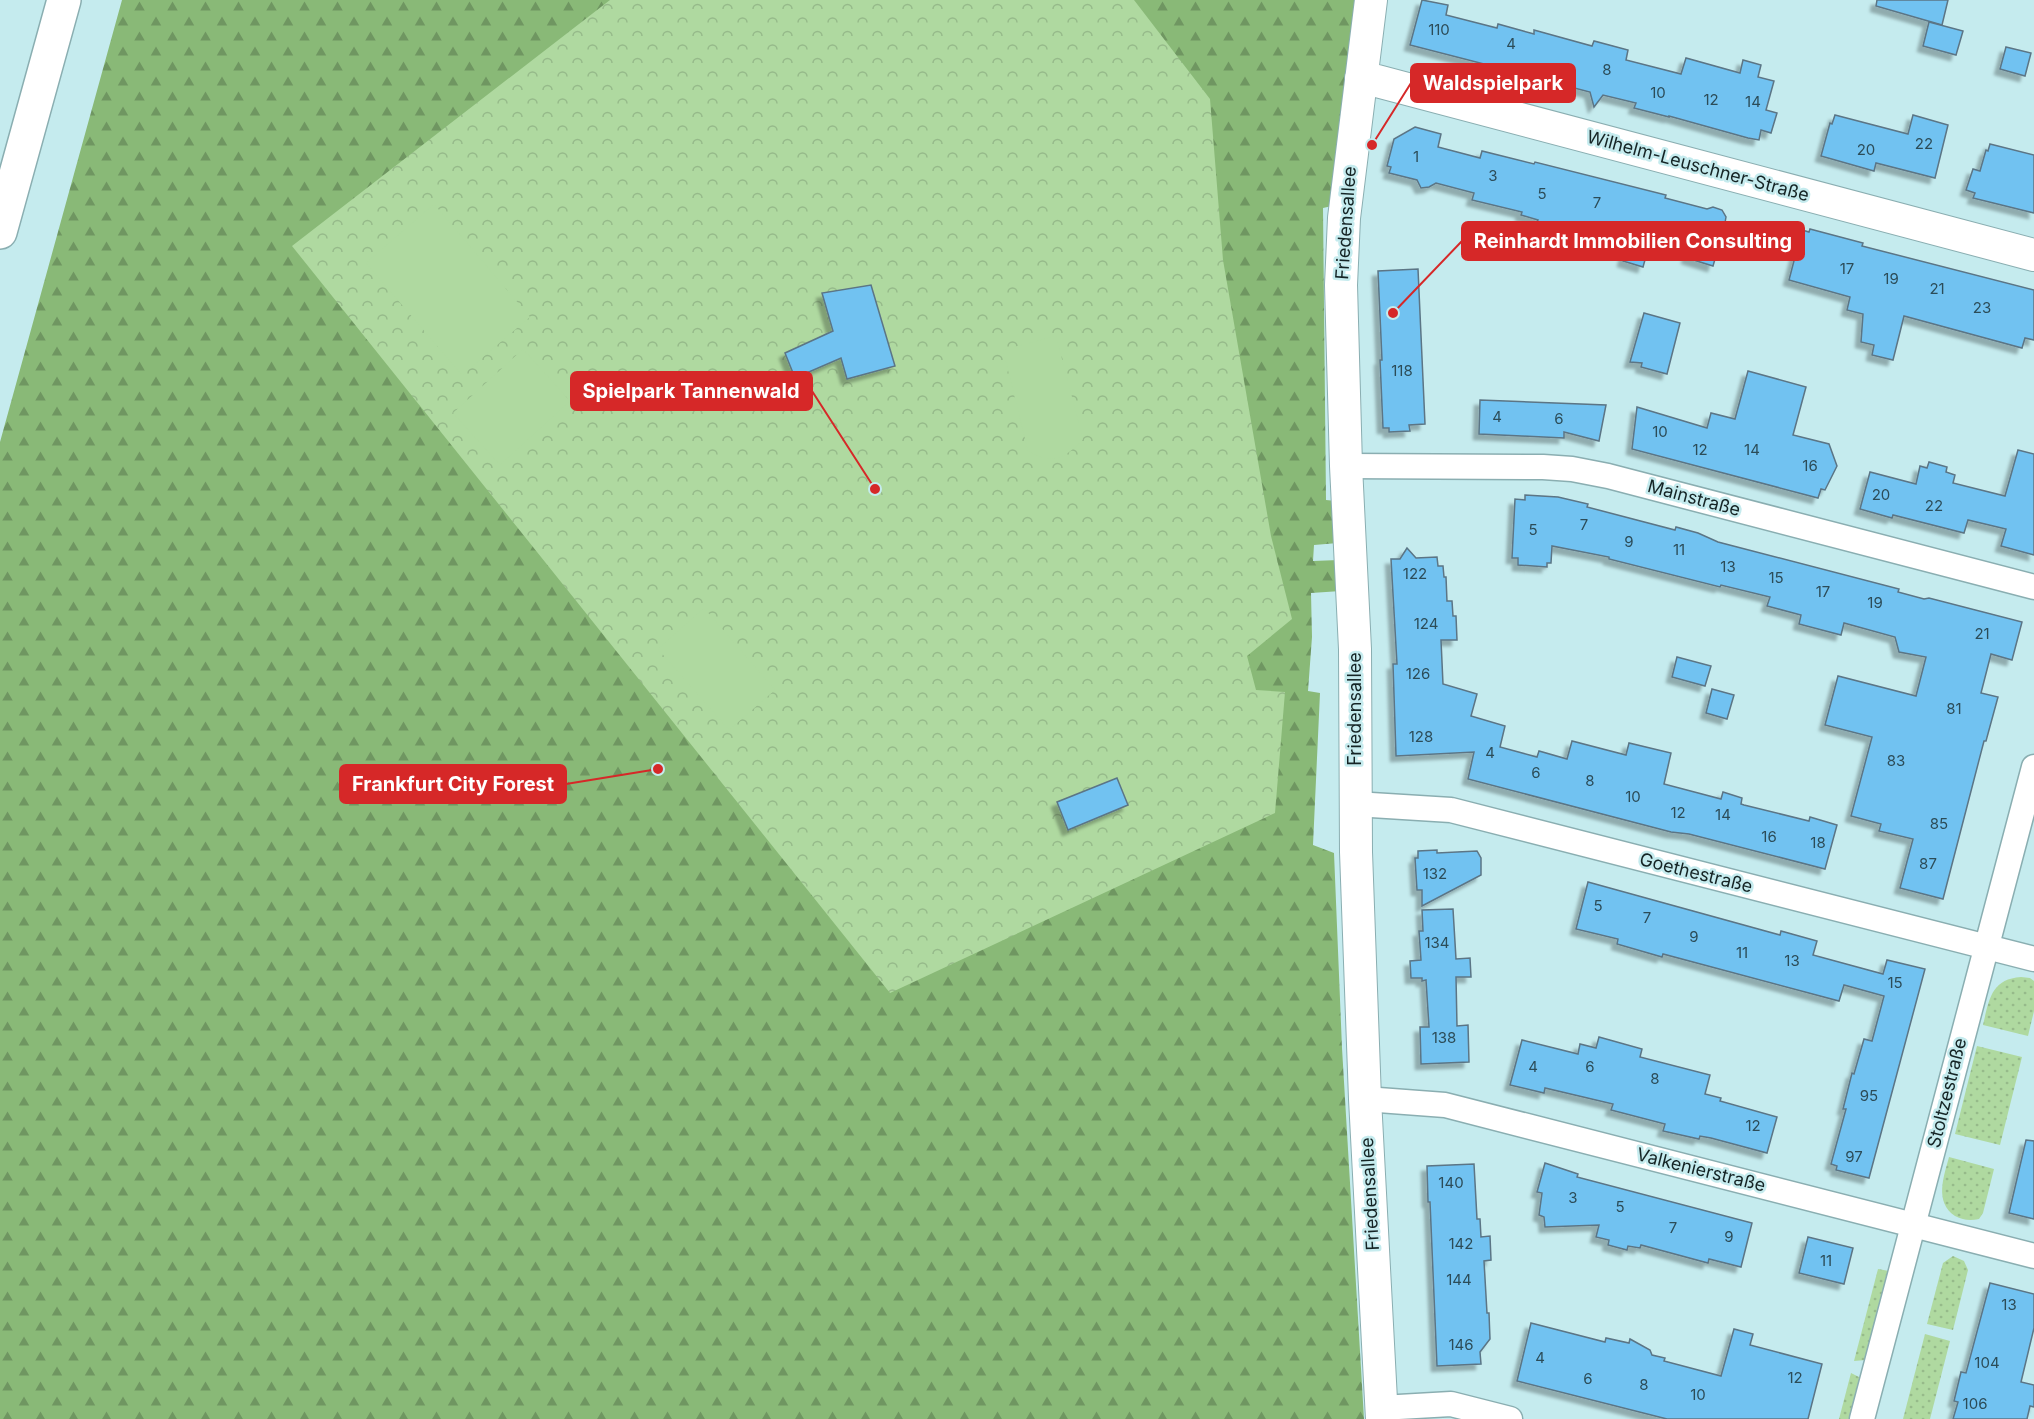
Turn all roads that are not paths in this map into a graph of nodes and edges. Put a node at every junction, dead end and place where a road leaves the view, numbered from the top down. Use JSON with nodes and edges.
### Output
{"nodes":[{"id":1,"x":64,"y":0,"type":"edge"},
{"id":2,"x":1371,"y":0,"type":"edge"},
{"id":3,"x":1361,"y":79,"type":"junction"},
{"id":4,"x":0,"y":232,"type":"edge"},
{"id":5,"x":2034,"y":255,"type":"edge"},
{"id":6,"x":1346,"y":466,"type":"junction"},
{"id":7,"x":2034,"y":587,"type":"edge"},
{"id":8,"x":2034,"y":767,"type":"edge"},
{"id":9,"x":1355,"y":804,"type":"junction"},
{"id":10,"x":1985,"y":946,"type":"junction"},
{"id":11,"x":2034,"y":959,"type":"edge"},
{"id":12,"x":1365,"y":1099,"type":"junction"},
{"id":13,"x":1914,"y":1225,"type":"junction"},
{"id":14,"x":2034,"y":1256,"type":"edge"},
{"id":15,"x":1381,"y":1414,"type":"edge"},
{"id":16,"x":1510,"y":1419,"type":"edge"},
{"id":17,"x":1862,"y":1419,"type":"edge"}],
"edges":[{"from":1,"to":4,"type":"highway"},
{"from":2,"to":3,"type":"street","name":"Friedensallee"},
{"from":3,"to":5,"type":"street","name":"Wilhelm-Leuschner-Straße"},
{"from":3,"to":6,"type":"street","name":"Friedensallee"},
{"from":6,"to":7,"type":"street","name":"Mainstraße"},
{"from":6,"to":9,"type":"street","name":"Friedensallee"},
{"from":8,"to":10,"type":"street","name":"Stoltzestraße"},
{"from":9,"to":10,"type":"street","name":"Goethestraße"},
{"from":9,"to":12,"type":"street","name":"Friedensallee"},
{"from":10,"to":11,"type":"street","name":"Goethestraße"},
{"from":10,"to":13,"type":"street","name":"Stoltzestraße"},
{"from":12,"to":13,"type":"street","name":"Valkenierstraße"},
{"from":12,"to":15,"type":"street","name":"Friedensallee"},
{"from":13,"to":14,"type":"street","name":"Valkenierstraße"},
{"from":13,"to":17,"type":"street","name":"Stoltzestraße"},
{"from":15,"to":16,"type":"street"}]}
